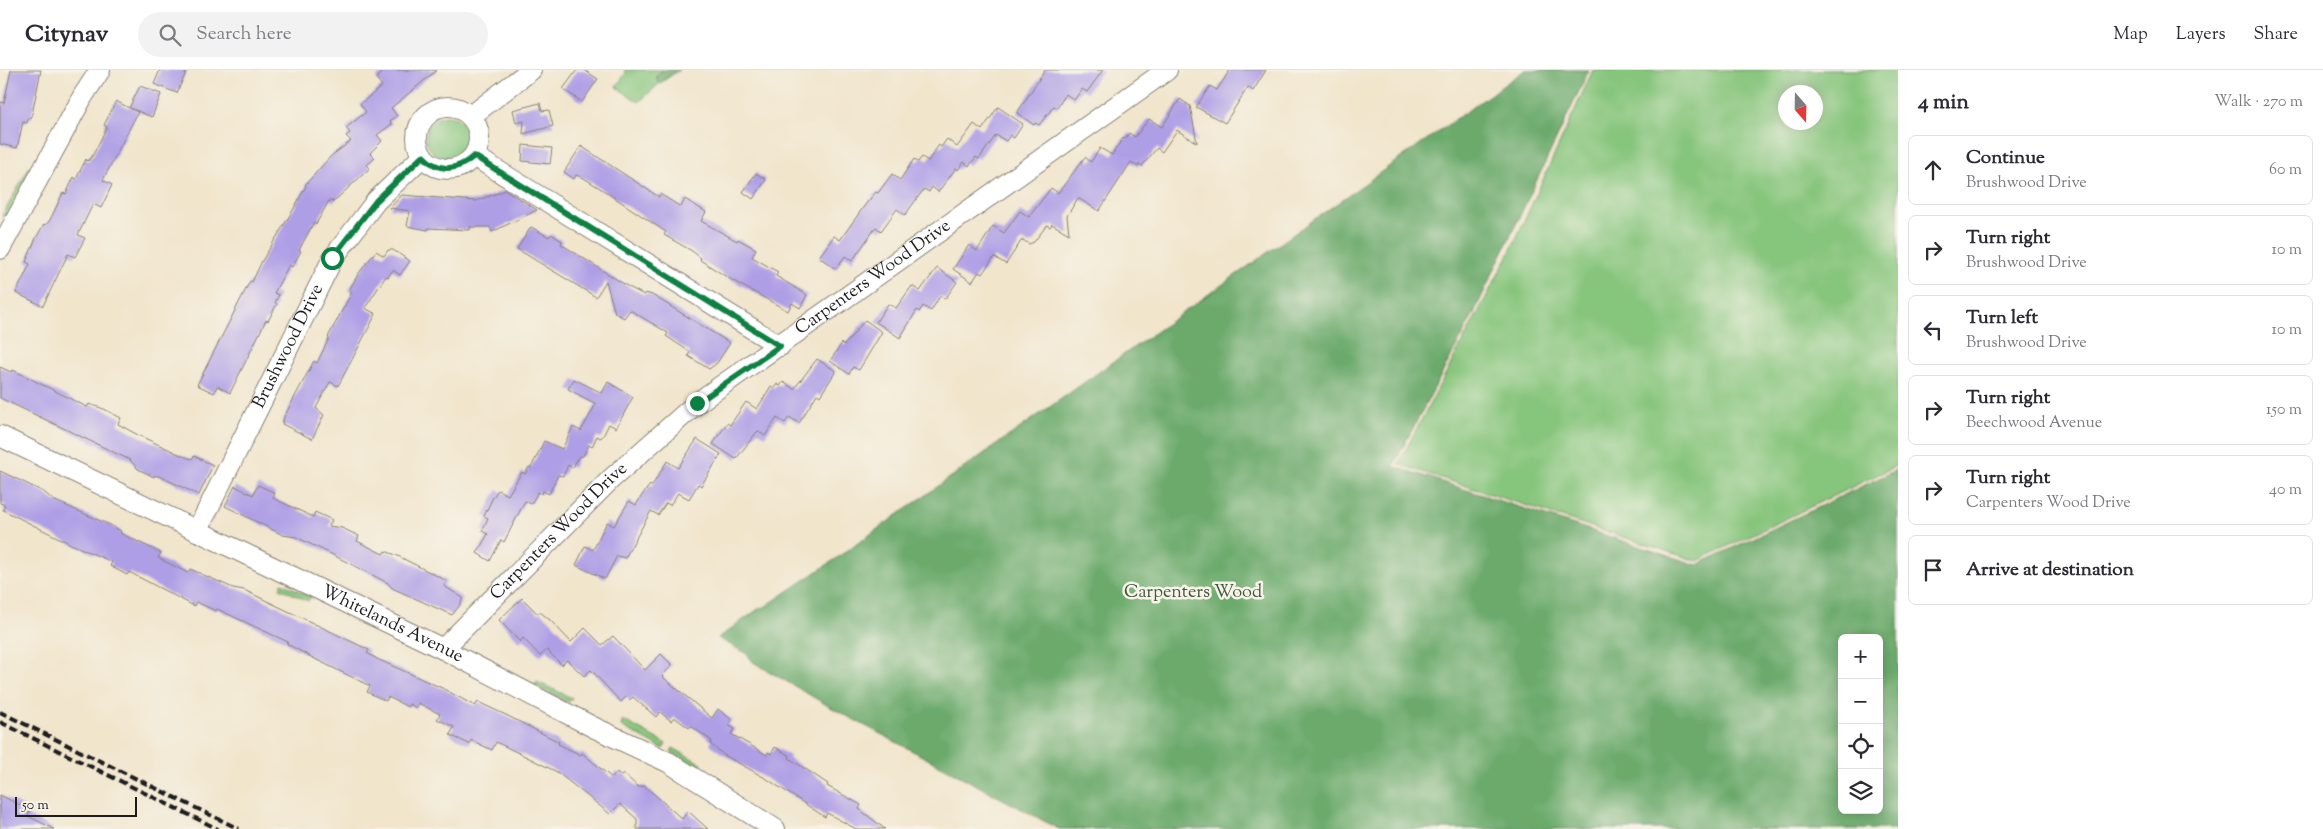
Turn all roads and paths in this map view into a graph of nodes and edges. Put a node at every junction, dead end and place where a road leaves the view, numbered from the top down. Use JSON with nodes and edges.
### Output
{"nodes":[{"id":1,"x":100,"y":70,"type":"edge"},
{"id":2,"x":531,"y":70,"type":"edge"},
{"id":3,"x":1167,"y":70,"type":"edge"},
{"id":4,"x":471,"y":116,"type":"junction"},
{"id":5,"x":423,"y":156,"type":"junction"},
{"id":6,"x":474,"y":156,"type":"junction"},
{"id":7,"x":0,"y":249,"type":"edge"},
{"id":8,"x":780,"y":346,"type":"junction"},
{"id":9,"x":0,"y":436,"type":"edge"},
{"id":10,"x":197,"y":531,"type":"junction"},
{"id":11,"x":443,"y":650,"type":"junction"},
{"id":12,"x":775,"y":829,"type":"edge"}],
"edges":[{"from":1,"to":7,"type":"street"},
{"from":2,"to":4,"type":"street"},
{"from":3,"to":8,"type":"street","name":"Carpenters Wood Drive"},
{"from":4,"to":5,"type":"street"},
{"from":4,"to":6,"type":"street"},
{"from":5,"to":6,"type":"street"},
{"from":5,"to":10,"type":"street","name":"Brushwood Drive"},
{"from":6,"to":8,"type":"street"},
{"from":8,"to":11,"type":"street","name":"Carpenters Wood Drive"},
{"from":9,"to":10,"type":"street","name":"Whitelands Avenue"},
{"from":10,"to":11,"type":"street","name":"Whitelands Avenue"},
{"from":11,"to":12,"type":"street","name":"Whitelands Avenue"}]}
